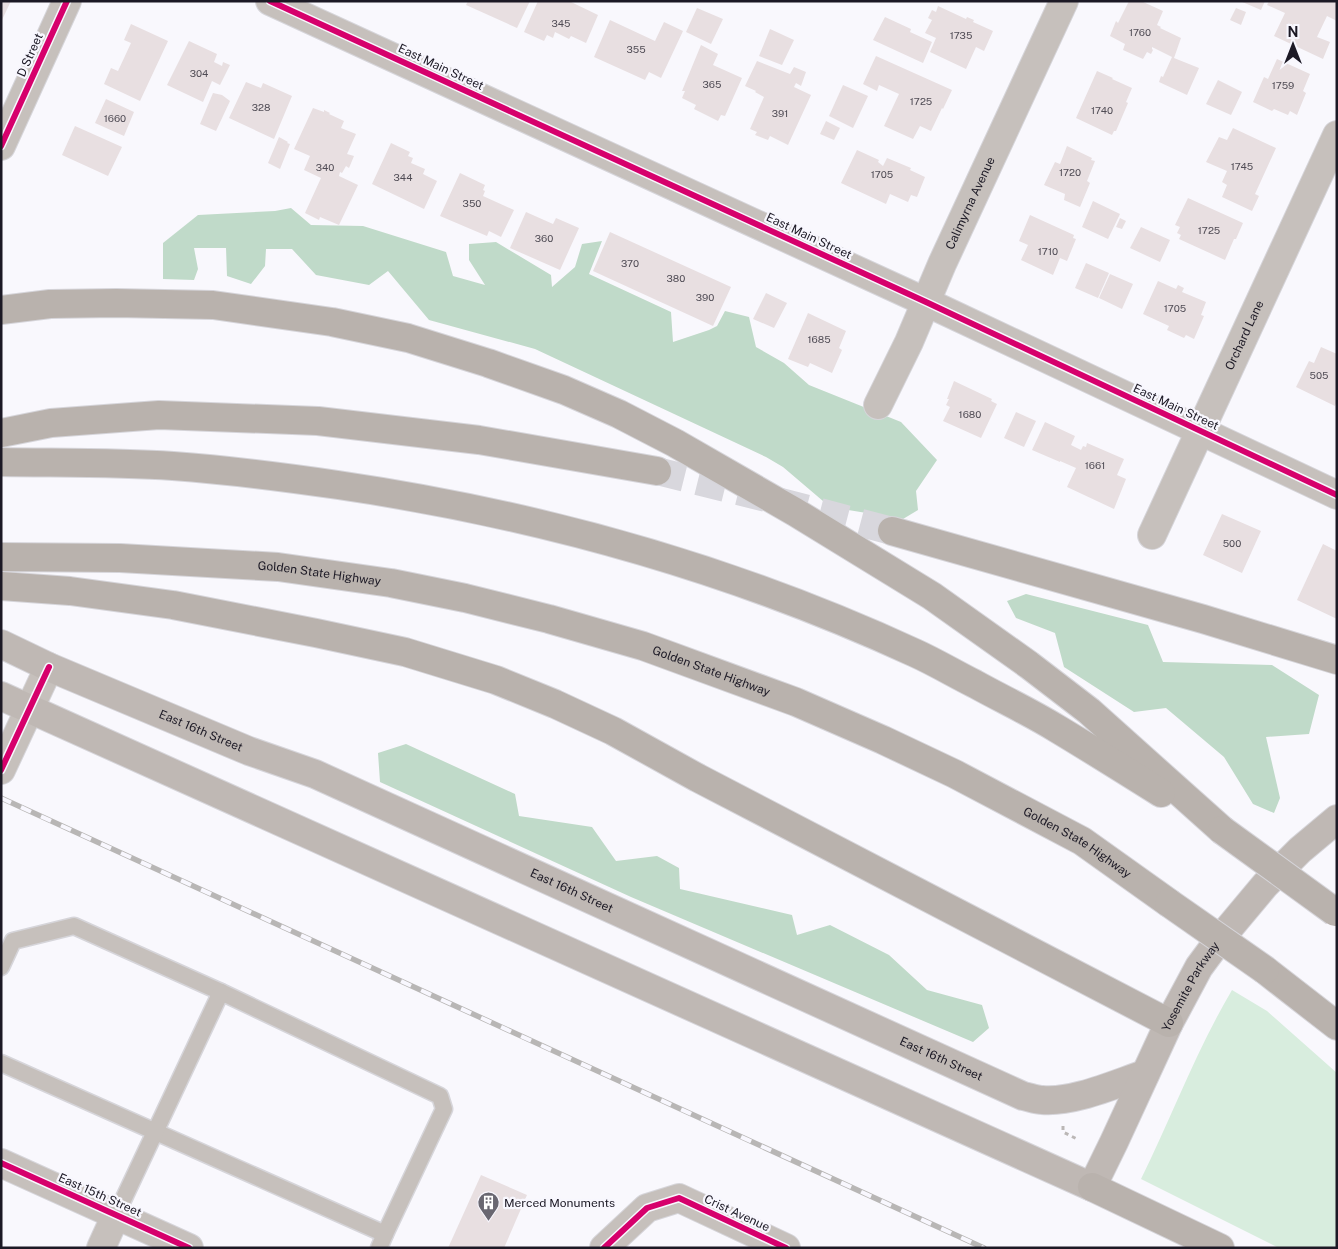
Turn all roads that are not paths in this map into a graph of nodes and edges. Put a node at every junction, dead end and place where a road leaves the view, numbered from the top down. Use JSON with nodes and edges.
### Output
{"nodes":[{"id":1,"x":67,"y":1,"type":"edge"},
{"id":2,"x":270,"y":1,"type":"edge"},
{"id":3,"x":1064,"y":1,"type":"edge"},
{"id":4,"x":1337,"y":134,"type":"edge"},
{"id":5,"x":1,"y":146,"type":"edge"},
{"id":6,"x":926,"y":302,"type":"junction"},
{"id":7,"x":1,"y":310,"type":"edge"},
{"id":8,"x":878,"y":406,"type":"dead end"},
{"id":9,"x":1200,"y":431,"type":"junction"},
{"id":10,"x":1,"y":433,"type":"edge"},
{"id":11,"x":1,"y":462,"type":"edge"},
{"id":12,"x":656,"y":471,"type":"tunnel mouth"},
{"id":13,"x":1337,"y":495,"type":"edge"},
{"id":14,"x":892,"y":531,"type":"tunnel mouth"},
{"id":15,"x":1152,"y":535,"type":"dead end"},
{"id":16,"x":9,"y":557,"type":"edge"},
{"id":17,"x":1,"y":586,"type":"edge"},
{"id":18,"x":1,"y":644,"type":"edge"},
{"id":19,"x":1337,"y":660,"type":"edge"},
{"id":20,"x":49,"y":667,"type":"junction"},
{"id":21,"x":1,"y":696,"type":"edge"},
{"id":22,"x":29,"y":710,"type":"junction"},
{"id":23,"x":1,"y":770,"type":"edge"},
{"id":24,"x":1337,"y":819,"type":"edge"},
{"id":25,"x":1222,"y":830,"type":"junction"},
{"id":26,"x":1336,"y":913,"type":"edge"},
{"id":27,"x":1,"y":967,"type":"edge"},
{"id":28,"x":221,"y":992,"type":"junction"},
{"id":29,"x":1168,"y":1023,"type":"junction"},
{"id":30,"x":1337,"y":1026,"type":"edge"},
{"id":31,"x":1,"y":1063,"type":"edge"},
{"id":32,"x":1145,"y":1074,"type":"junction"},
{"id":33,"x":155,"y":1132,"type":"junction"},
{"id":34,"x":1,"y":1163,"type":"edge"},
{"id":35,"x":1092,"y":1186,"type":"junction"},
{"id":36,"x":116,"y":1215,"type":"junction"},
{"id":37,"x":382,"y":1241,"type":"edge"},
{"id":38,"x":101,"y":1248,"type":"edge"},
{"id":39,"x":189,"y":1248,"type":"edge"},
{"id":40,"x":604,"y":1248,"type":"edge"},
{"id":41,"x":786,"y":1248,"type":"edge"},
{"id":42,"x":1220,"y":1248,"type":"edge"}],
"edges":[{"from":1,"to":5,"type":"street","name":"D Street"},
{"from":2,"to":6,"type":"street","name":"East Main Street"},
{"from":3,"to":6,"type":"street","name":"Calimyrna Avenue"},
{"from":4,"to":9,"type":"street","name":"Orchard Lane"},
{"from":6,"to":8,"type":"street","name":"Calimyrna Avenue"},
{"from":6,"to":9,"type":"street","name":"East Main Street"},
{"from":7,"to":25,"type":"highway"},
{"from":9,"to":13,"type":"street","name":"East Main Street"},
{"from":9,"to":15,"type":"street","name":"Orchard Lane"},
{"from":10,"to":12,"type":"highway"},
{"from":11,"to":25,"type":"highway"},
{"from":14,"to":19,"type":"highway"},
{"from":16,"to":30,"type":"highway","name":"Golden State Highway","bridge":true},
{"from":17,"to":29,"type":"highway"},
{"from":18,"to":20,"type":"main road","name":"East 16th Street"},
{"from":20,"to":22,"type":"street"},
{"from":20,"to":32,"type":"main road","name":"East 16th Street"},
{"from":21,"to":22,"type":"main road"},
{"from":22,"to":23,"type":"street"},
{"from":22,"to":35,"type":"main road"},
{"from":24,"to":29,"type":"main road","name":"Yosemite Parkway"},
{"from":25,"to":26,"type":"highway","bridge":true},
{"from":27,"to":28,"type":"lane"},
{"from":28,"to":33,"type":"lane"},
{"from":28,"to":37,"type":"lane"},
{"from":29,"to":32,"type":"main road","name":"Yosemite Parkway"},
{"from":31,"to":33,"type":"lane"},
{"from":32,"to":35,"type":"main road","name":"Yosemite Parkway"},
{"from":33,"to":36,"type":"lane"},
{"from":33,"to":37,"type":"lane"},
{"from":34,"to":36,"type":"street","name":"East 15th Street"},
{"from":35,"to":42,"type":"highway"},
{"from":36,"to":38,"type":"street"},
{"from":36,"to":39,"type":"street","name":"East 15th Street"},
{"from":40,"to":41,"type":"street","name":"Crist Avenue"}]}
